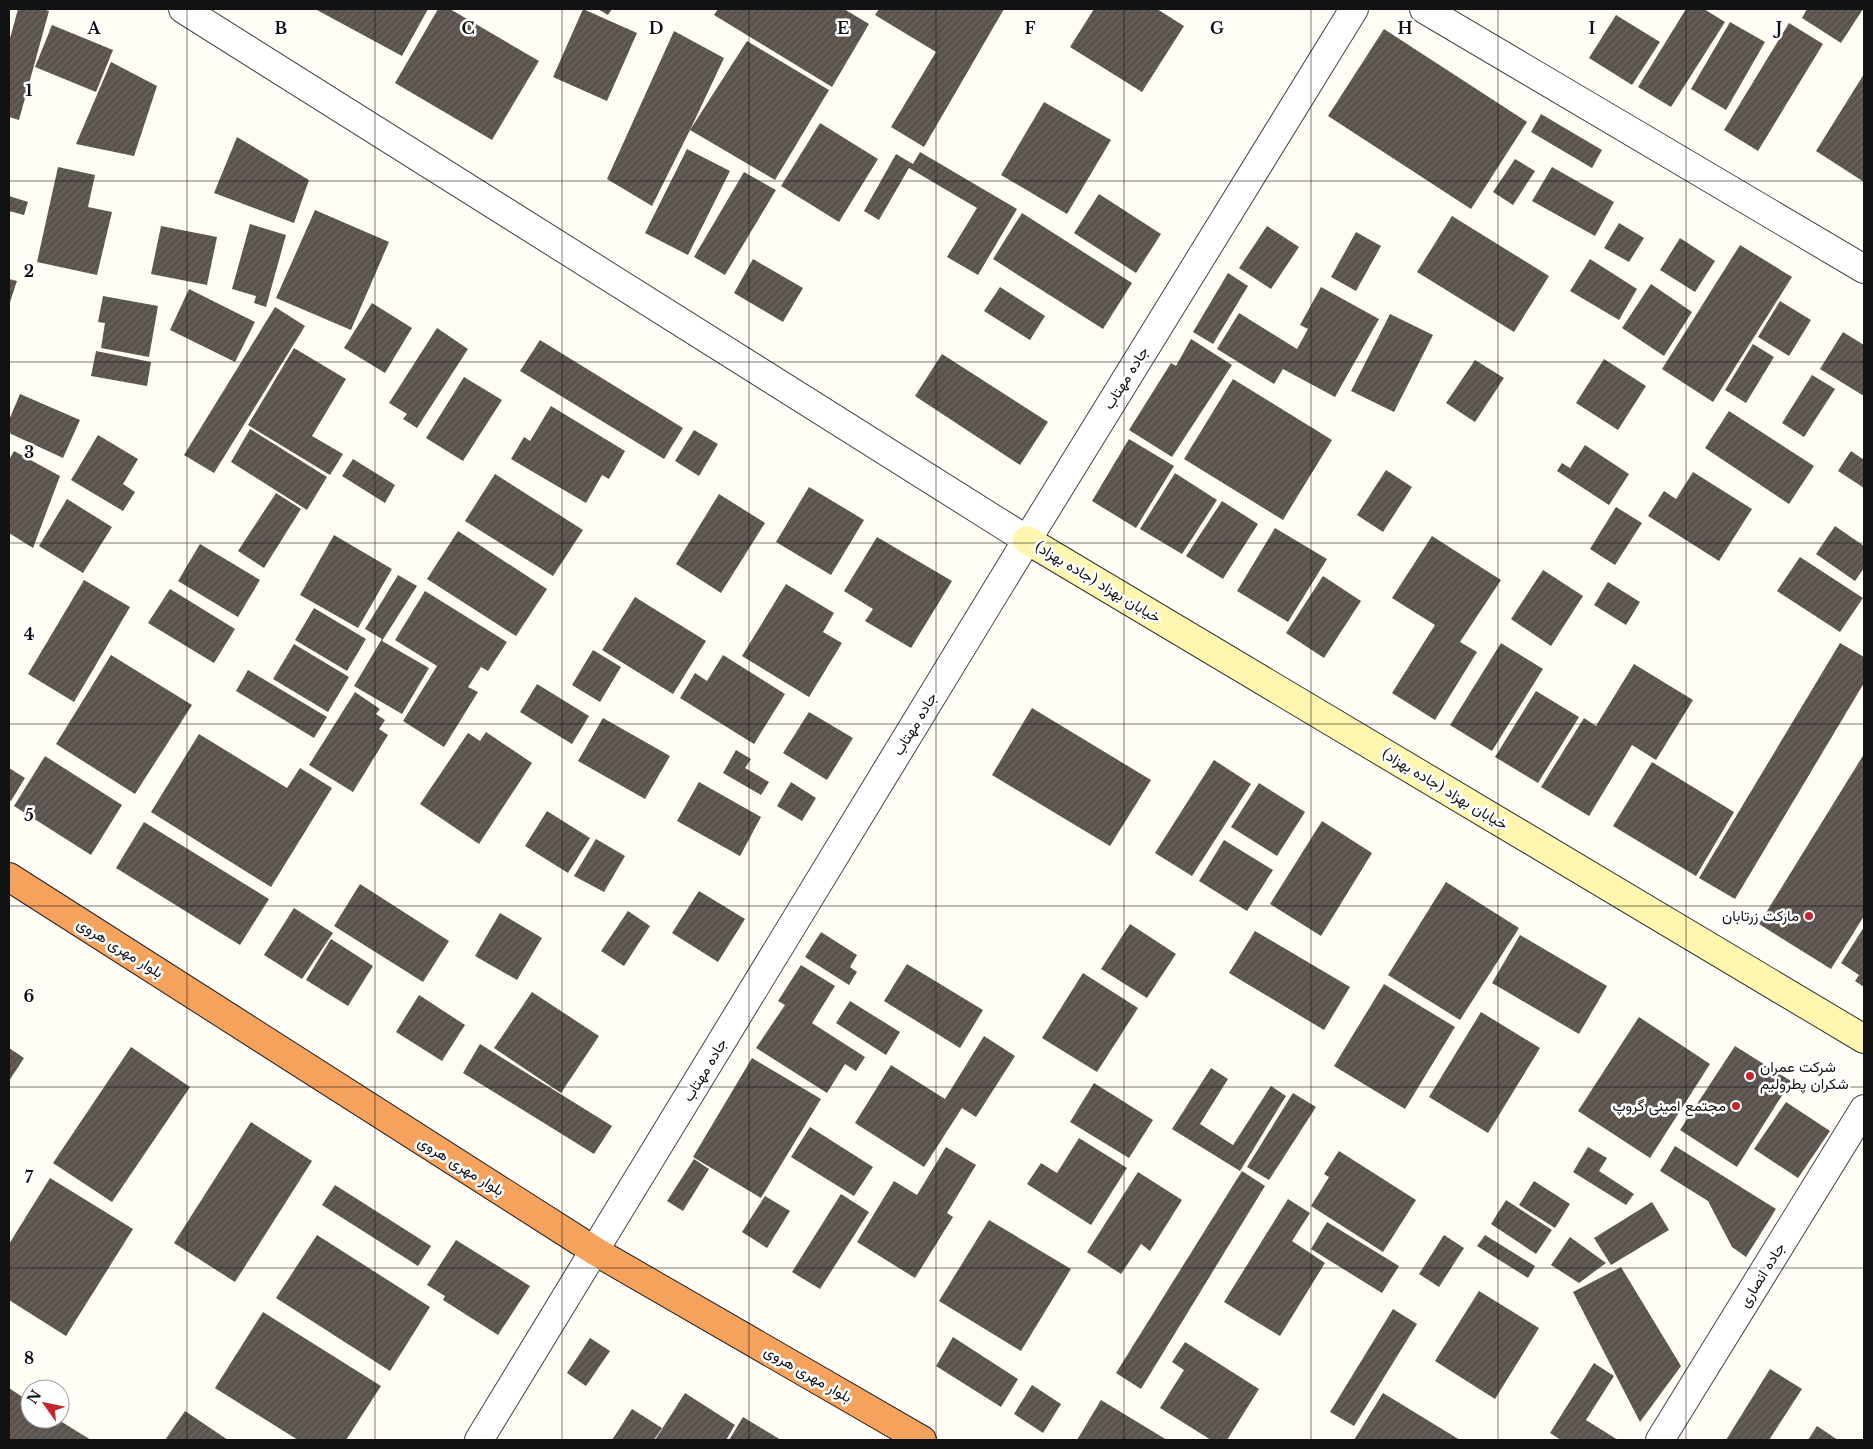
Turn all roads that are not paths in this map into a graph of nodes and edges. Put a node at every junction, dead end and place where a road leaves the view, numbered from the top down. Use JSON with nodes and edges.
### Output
{"nodes":[{"id":1,"x":183,"y":9,"type":"edge"},
{"id":2,"x":1354,"y":9,"type":"edge"},
{"id":3,"x":1424,"y":9,"type":"edge"},
{"id":4,"x":1864,"y":269,"type":"edge"},
{"id":5,"x":1027,"y":540,"type":"junction"},
{"id":6,"x":9,"y":877,"type":"edge"},
{"id":7,"x":1864,"y":1039,"type":"edge"},
{"id":8,"x":1864,"y":1109,"type":"edge"},
{"id":9,"x":595,"y":1251,"type":"junction"},
{"id":10,"x":479,"y":1440,"type":"edge"},
{"id":11,"x":922,"y":1440,"type":"edge"},
{"id":12,"x":1660,"y":1440,"type":"edge"}],
"edges":[{"from":1,"to":5,"type":"street"},
{"from":2,"to":5,"type":"street","name":"جاده مهتاب"},
{"from":3,"to":4,"type":"street"},
{"from":5,"to":7,"type":"street","name":"خیابان بهزاد (جاده بهزاد)"},
{"from":5,"to":9,"type":"street","name":"جاده مهتاب"},
{"from":6,"to":9,"type":"highway","name":"بلوار مهری هروی"},
{"from":8,"to":12,"type":"street","name":"جاده انصاری"},
{"from":9,"to":10,"type":"street","name":"جاده مهتاب"},
{"from":9,"to":11,"type":"highway","name":"بلوار مهری هروی"}]}
